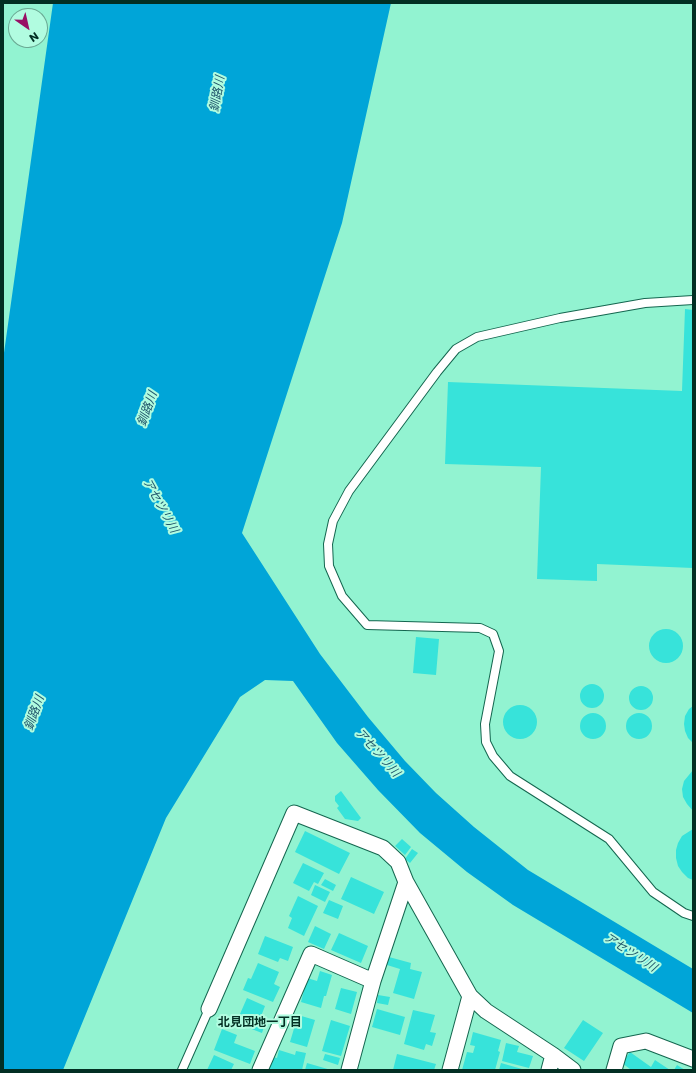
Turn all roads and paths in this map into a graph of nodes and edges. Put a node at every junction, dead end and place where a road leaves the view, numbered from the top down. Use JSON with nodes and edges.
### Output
{"nodes":[{"id":1,"x":693,"y":300,"type":"edge"},
{"id":2,"x":406,"y":882,"type":"junction"},
{"id":3,"x":693,"y":916,"type":"edge"},
{"id":4,"x":373,"y":981,"type":"junction"},
{"id":5,"x":470,"y":996,"type":"junction"},
{"id":6,"x":209,"y":1009,"type":"joint"},
{"id":7,"x":553,"y":1055,"type":"junction"},
{"id":8,"x":693,"y":1058,"type":"edge"},
{"id":9,"x":182,"y":1070,"type":"edge"},
{"id":10,"x":260,"y":1070,"type":"edge"},
{"id":11,"x":349,"y":1070,"type":"edge"},
{"id":12,"x":450,"y":1070,"type":"edge"},
{"id":13,"x":549,"y":1070,"type":"edge"},
{"id":14,"x":573,"y":1070,"type":"edge"},
{"id":15,"x":614,"y":1070,"type":"edge"}],
"edges":[{"from":1,"to":3,"type":"lane"},
{"from":2,"to":4,"type":"street"},
{"from":2,"to":5,"type":"street"},
{"from":2,"to":6,"type":"street"},
{"from":4,"to":10,"type":"street"},
{"from":4,"to":11,"type":"street"},
{"from":5,"to":7,"type":"street"},
{"from":5,"to":12,"type":"street"},
{"from":6,"to":9,"type":"lane"},
{"from":7,"to":13,"type":"street"},
{"from":7,"to":14,"type":"street"},
{"from":8,"to":15,"type":"street"}]}
